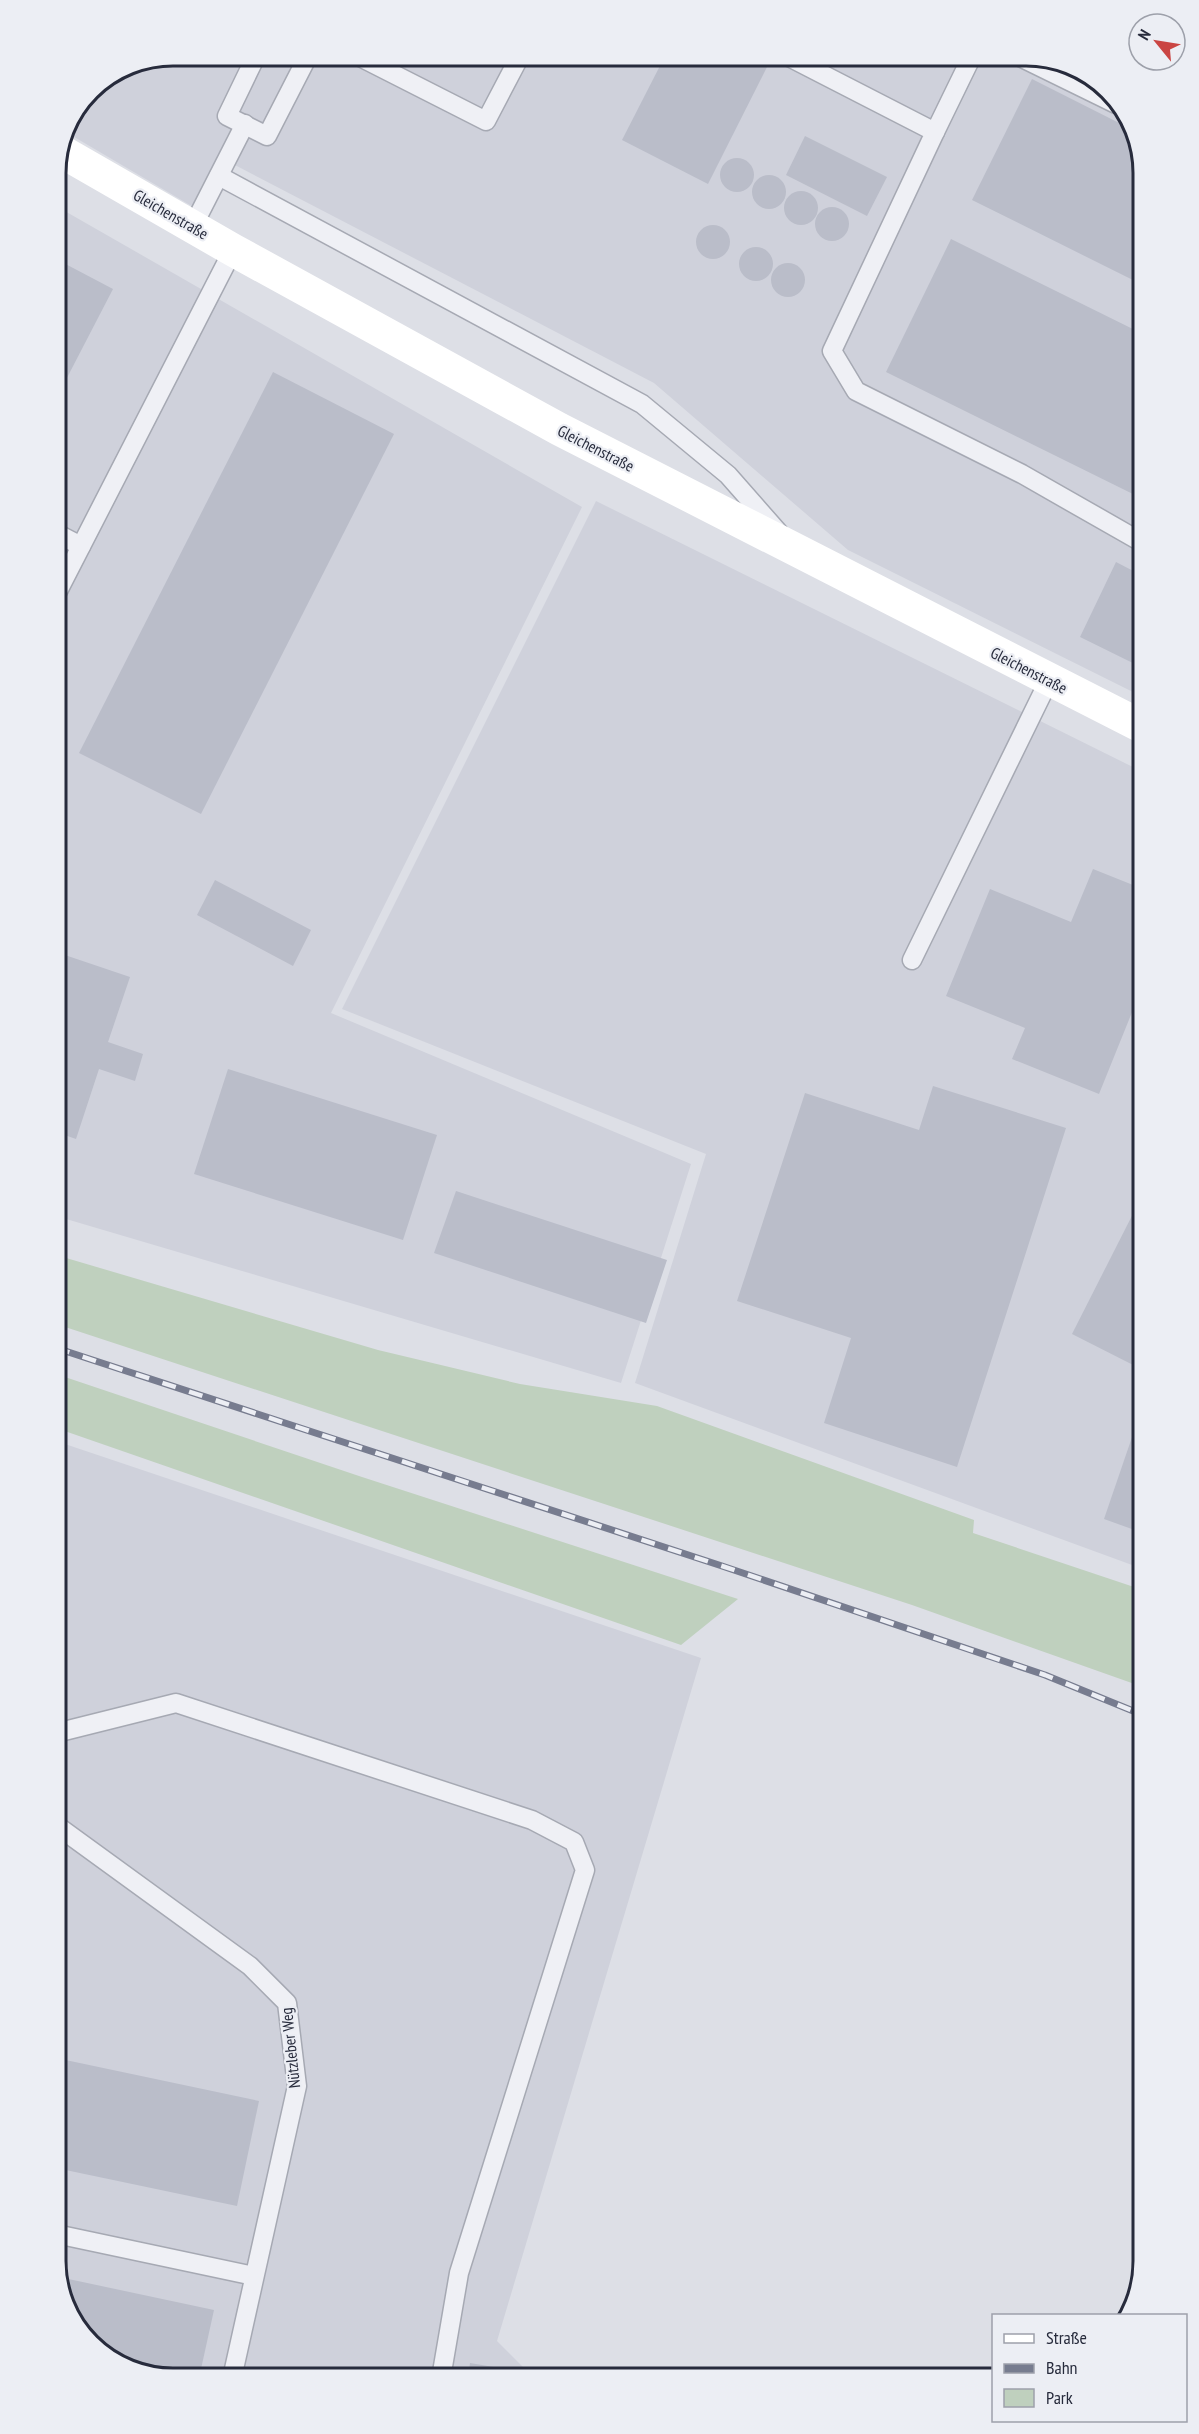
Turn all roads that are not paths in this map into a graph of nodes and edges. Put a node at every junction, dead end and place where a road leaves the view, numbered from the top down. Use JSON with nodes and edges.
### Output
{"nodes":[{"id":1,"x":251,"y":66,"type":"edge"},
{"id":2,"x":303,"y":66,"type":"edge"},
{"id":3,"x":378,"y":66,"type":"edge"},
{"id":4,"x":515,"y":66,"type":"edge"},
{"id":5,"x":806,"y":66,"type":"edge"},
{"id":6,"x":967,"y":66,"type":"edge"},
{"id":7,"x":1041,"y":67,"type":"edge"},
{"id":8,"x":1102,"y":97,"type":"edge"},
{"id":9,"x":245,"y":124,"type":"junction"},
{"id":10,"x":935,"y":132,"type":"junction"},
{"id":11,"x":68,"y":155,"type":"edge"},
{"id":12,"x":219,"y":176,"type":"junction"},
{"id":13,"x":194,"y":226,"type":"junction"},
{"id":14,"x":232,"y":250,"type":"junction"},
{"id":15,"x":1133,"y":537,"type":"edge"},
{"id":16,"x":66,"y":538,"type":"edge"},
{"id":17,"x":81,"y":546,"type":"junction"},
{"id":18,"x":796,"y":552,"type":"junction"},
{"id":19,"x":66,"y":575,"type":"edge"},
{"id":20,"x":1049,"y":680,"type":"junction"},
{"id":21,"x":1133,"y":722,"type":"edge"},
{"id":22,"x":912,"y":960,"type":"dead end"},
{"id":23,"x":66,"y":1730,"type":"edge"},
{"id":24,"x":66,"y":1832,"type":"edge"},
{"id":25,"x":66,"y":2236,"type":"edge"},
{"id":26,"x":254,"y":2276,"type":"junction"},
{"id":27,"x":234,"y":2368,"type":"edge"},
{"id":28,"x":443,"y":2368,"type":"edge"}],
"edges":[{"from":1,"to":9,"type":"lane"},
{"from":2,"to":9,"type":"lane"},
{"from":3,"to":4,"type":"lane"},
{"from":5,"to":10,"type":"lane"},
{"from":6,"to":10,"type":"lane"},
{"from":7,"to":8,"type":"lane"},
{"from":9,"to":12,"type":"lane"},
{"from":10,"to":15,"type":"lane"},
{"from":11,"to":13,"type":"street","name":"Gleichenstraße"},
{"from":12,"to":13,"type":"lane"},
{"from":12,"to":18,"type":"lane"},
{"from":13,"to":14,"type":"street","name":"Gleichenstraße"},
{"from":14,"to":17,"type":"lane"},
{"from":14,"to":18,"type":"street","name":"Gleichenstraße"},
{"from":16,"to":17,"type":"lane"},
{"from":17,"to":19,"type":"lane"},
{"from":18,"to":20,"type":"street","name":"Gleichenstraße"},
{"from":20,"to":21,"type":"street","name":"Gleichenstraße"},
{"from":20,"to":22,"type":"lane"},
{"from":23,"to":28,"type":"lane"},
{"from":24,"to":26,"type":"lane","name":"Nützleber Weg"},
{"from":25,"to":26,"type":"lane"},
{"from":26,"to":27,"type":"lane","name":"Nützleber Weg"}]}
